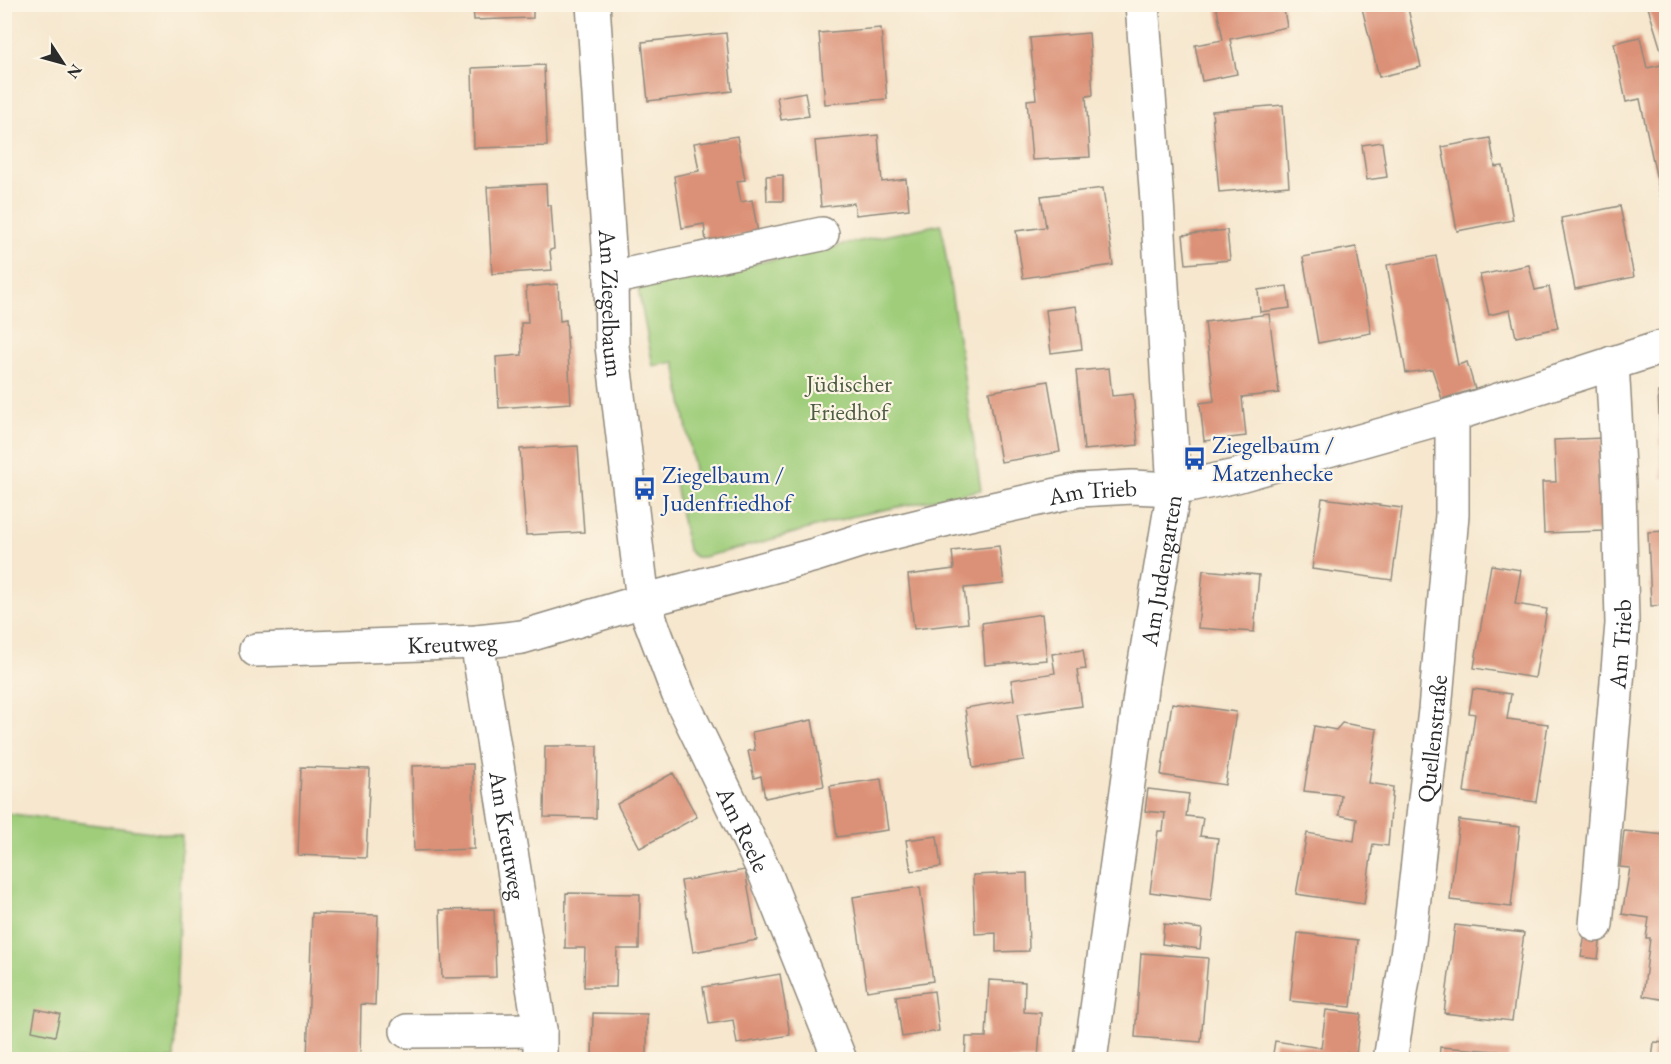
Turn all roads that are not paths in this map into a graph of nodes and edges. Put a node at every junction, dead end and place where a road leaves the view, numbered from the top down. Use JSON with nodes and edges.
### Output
{"nodes":[{"id":1,"x":593,"y":4,"type":"edge"},
{"id":2,"x":1142,"y":4,"type":"edge"},
{"id":3,"x":822,"y":234,"type":"dead end"},
{"id":4,"x":610,"y":278,"type":"junction"},
{"id":5,"x":1666,"y":346,"type":"edge"},
{"id":6,"x":1612,"y":363,"type":"junction"},
{"id":7,"x":1452,"y":415,"type":"junction"},
{"id":8,"x":1174,"y":489,"type":"junction"},
{"id":9,"x":642,"y":601,"type":"junction"},
{"id":10,"x":477,"y":642,"type":"junction"},
{"id":11,"x":256,"y":650,"type":"dead end"},
{"id":12,"x":1596,"y":924,"type":"dead end"},
{"id":13,"x":407,"y":1031,"type":"dead end"},
{"id":14,"x":540,"y":1045,"type":"edge"},
{"id":15,"x":840,"y":1059,"type":"edge"},
{"id":16,"x":1090,"y":1059,"type":"edge"},
{"id":17,"x":1390,"y":1059,"type":"edge"}],
"edges":[{"from":1,"to":4,"type":"street","name":"Am Ziegelbaum"},
{"from":2,"to":8,"type":"street","name":"Am Judengarten"},
{"from":3,"to":4,"type":"street"},
{"from":4,"to":9,"type":"street","name":"Am Ziegelbaum"},
{"from":5,"to":6,"type":"street","name":"Am Trieb"},
{"from":6,"to":7,"type":"street","name":"Am Trieb"},
{"from":6,"to":12,"type":"street","name":"Am Trieb"},
{"from":7,"to":8,"type":"street","name":"Am Trieb"},
{"from":7,"to":17,"type":"street","name":"Quellenstraße"},
{"from":8,"to":9,"type":"street","name":"Am Trieb"},
{"from":8,"to":16,"type":"street","name":"Am Judengarten"},
{"from":9,"to":10,"type":"street","name":"Kreutweg"},
{"from":9,"to":15,"type":"street","name":"Am Reele"},
{"from":10,"to":11,"type":"street","name":"Kreutweg"},
{"from":10,"to":14,"type":"street","name":"Am Kreutweg"},
{"from":13,"to":14,"type":"street","name":"Am Kreutweg"}]}
